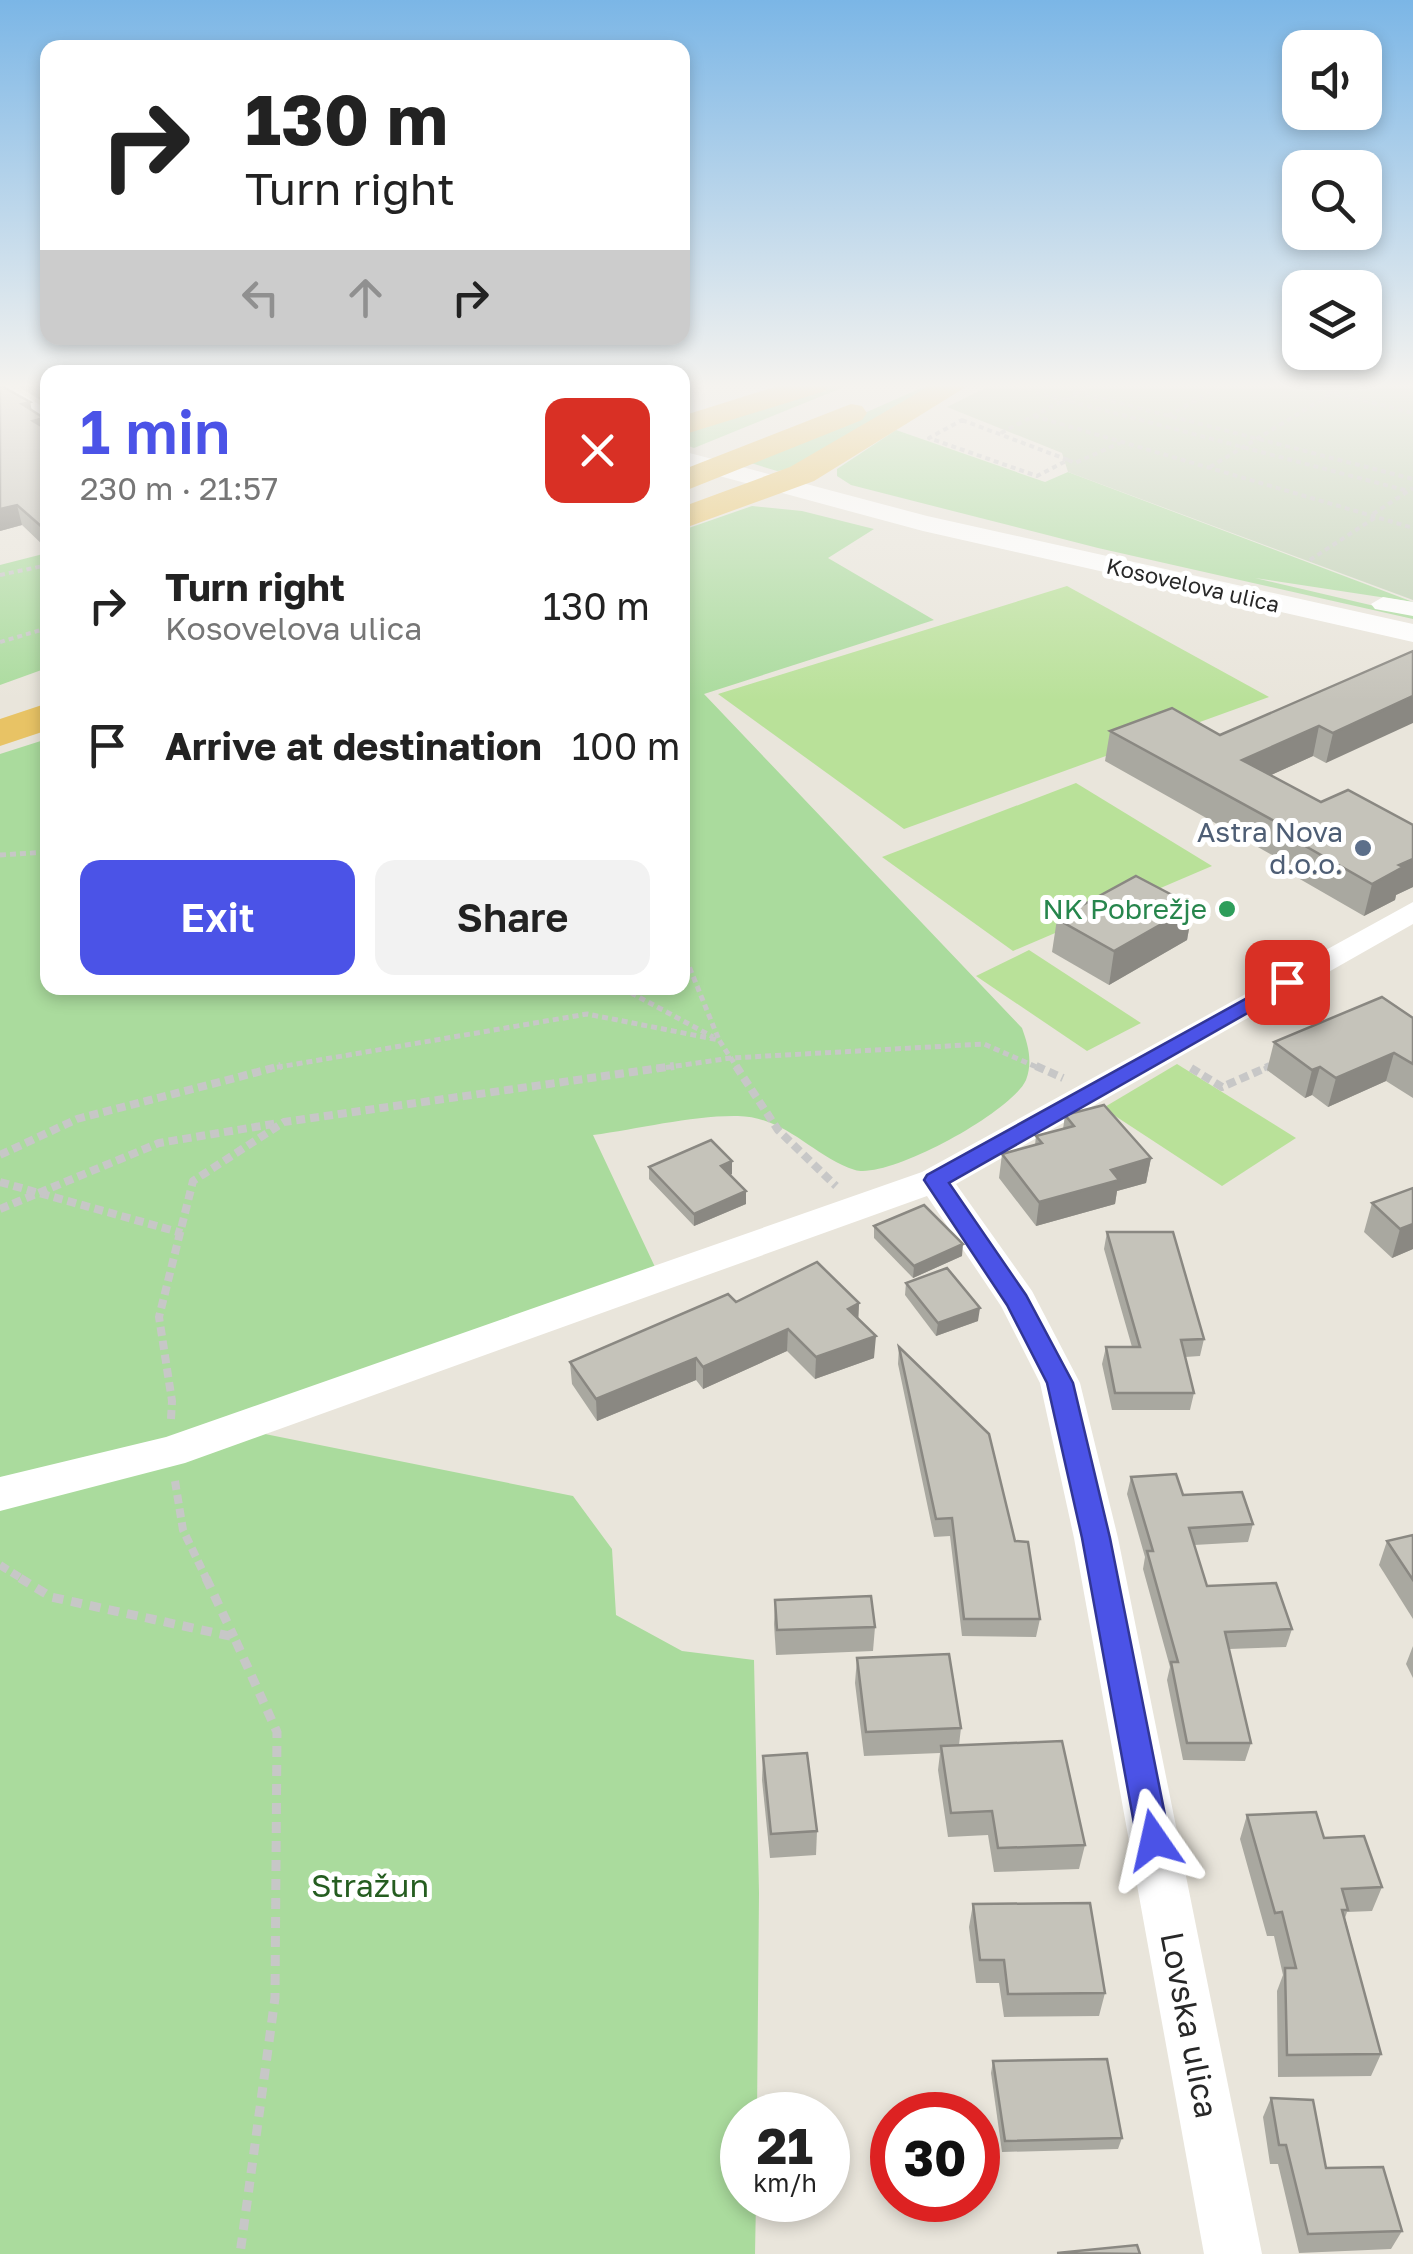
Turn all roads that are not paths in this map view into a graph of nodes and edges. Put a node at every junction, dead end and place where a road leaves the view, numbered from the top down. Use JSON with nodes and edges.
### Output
{"nodes":[{"id":1,"x":748,"y":490,"type":"edge"},
{"id":2,"x":797,"y":490,"type":"edge"},
{"id":3,"x":690,"y":515,"type":"edge"},
{"id":4,"x":1383,"y":604,"type":"dead end"},
{"id":5,"x":1413,"y":609,"type":"edge"},
{"id":6,"x":1413,"y":634,"type":"edge"},
{"id":7,"x":40,"y":698,"type":"edge"},
{"id":8,"x":0,"y":712,"type":"edge"},
{"id":9,"x":40,"y":718,"type":"edge"},
{"id":10,"x":40,"y":728,"type":"edge"},
{"id":11,"x":0,"y":735,"type":"edge"},
{"id":12,"x":1413,"y":911,"type":"edge"},
{"id":13,"x":935,"y":1180,"type":"junction"},
{"id":14,"x":0,"y":1494,"type":"edge"},
{"id":15,"x":1233,"y":2254,"type":"edge"}],
"edges":[{"from":1,"to":3,"type":"highway"},
{"from":2,"to":6,"type":"street","name":"Kosovelova ulica"},
{"from":4,"to":5,"type":"street"},
{"from":7,"to":8,"type":"highway"},
{"from":9,"to":11,"type":"highway"},
{"from":10,"to":11,"type":"highway"},
{"from":12,"to":13,"type":"street"},
{"from":13,"to":14,"type":"street"},
{"from":13,"to":15,"type":"street","name":"Lovska ulica"}]}
